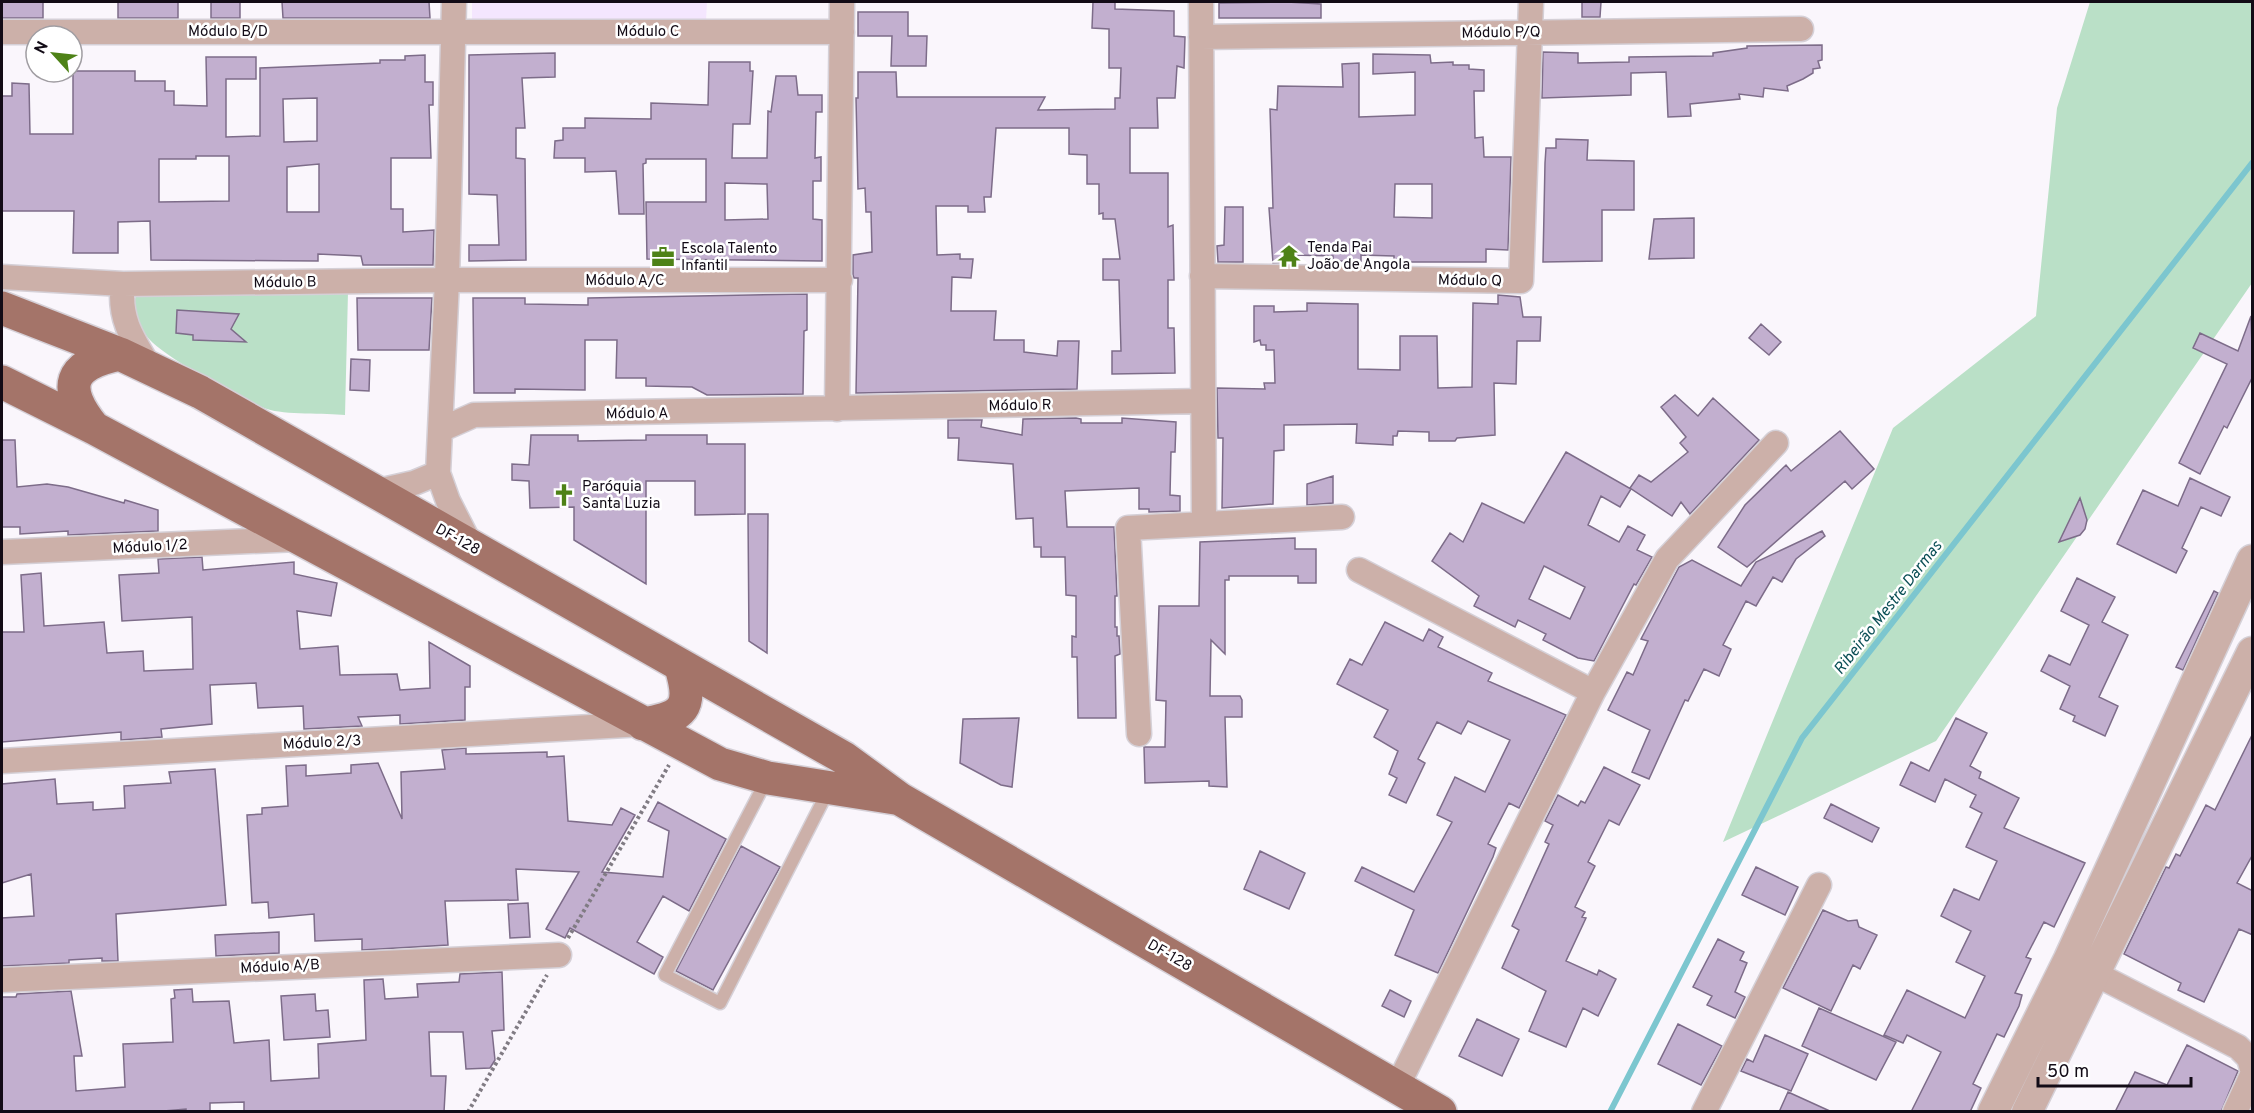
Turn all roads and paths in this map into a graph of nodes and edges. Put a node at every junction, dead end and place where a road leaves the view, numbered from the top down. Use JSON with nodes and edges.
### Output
{"nodes":[{"id":1,"x":454,"y":2,"type":"edge"},
{"id":2,"x":842,"y":2,"type":"edge"},
{"id":3,"x":1201,"y":2,"type":"edge"},
{"id":4,"x":1531,"y":2,"type":"edge"},
{"id":5,"x":1802,"y":29,"type":"dead end"},
{"id":6,"x":454,"y":30,"type":"junction"},
{"id":7,"x":1531,"y":31,"type":"junction"},
{"id":8,"x":2,"y":32,"type":"edge"},
{"id":9,"x":842,"y":32,"type":"junction"},
{"id":10,"x":1201,"y":37,"type":"junction"},
{"id":11,"x":1202,"y":276,"type":"junction"},
{"id":12,"x":2,"y":277,"type":"edge"},
{"id":13,"x":447,"y":280,"type":"junction"},
{"id":14,"x":840,"y":280,"type":"junction"},
{"id":15,"x":123,"y":284,"type":"junction"},
{"id":16,"x":2,"y":308,"type":"edge"},
{"id":17,"x":120,"y":354,"type":"junction"},
{"id":18,"x":150,"y":368,"type":"junction"},
{"id":19,"x":2,"y":382,"type":"edge"},
{"id":20,"x":1203,"y":401,"type":"junction"},
{"id":21,"x":837,"y":409,"type":"junction"},
{"id":22,"x":94,"y":428,"type":"junction"},
{"id":23,"x":440,"y":430,"type":"junction"},
{"id":24,"x":1776,"y":444,"type":"dead end"},
{"id":25,"x":438,"y":473,"type":"junction"},
{"id":26,"x":374,"y":492,"type":"junction"},
{"id":27,"x":1342,"y":517,"type":"dead end"},
{"id":28,"x":1204,"y":522,"type":"junction"},
{"id":29,"x":298,"y":539,"type":"junction"},
{"id":30,"x":472,"y":547,"type":"junction"},
{"id":31,"x":2,"y":552,"type":"edge"},
{"id":32,"x":2253,"y":560,"type":"edge"},
{"id":33,"x":1359,"y":570,"type":"dead end"},
{"id":34,"x":2253,"y":652,"type":"edge"},
{"id":35,"x":681,"y":667,"type":"junction"},
{"id":36,"x":1593,"y":692,"type":"junction"},
{"id":37,"x":644,"y":724,"type":"junction"},
{"id":38,"x":1139,"y":734,"type":"dead end"},
{"id":39,"x":681,"y":744,"type":"junction"},
{"id":40,"x":2164,"y":752,"type":"junction"},
{"id":41,"x":2,"y":761,"type":"edge"},
{"id":42,"x":2195,"y":768,"type":"junction"},
{"id":43,"x":768,"y":778,"type":"junction"},
{"id":44,"x":830,"y":788,"type":"junction"},
{"id":45,"x":900,"y":799,"type":"junction"},
{"id":46,"x":1819,"y":885,"type":"dead end"},
{"id":47,"x":559,"y":955,"type":"junction"},
{"id":48,"x":2081,"y":967,"type":"junction"},
{"id":49,"x":2,"y":980,"type":"edge"},
{"id":50,"x":2253,"y":1069,"type":"edge"},
{"id":51,"x":2253,"y":1075,"type":"edge"},
{"id":52,"x":1397,"y":1088,"type":"junction"},
{"id":53,"x":468,"y":1112,"type":"edge"},
{"id":54,"x":1440,"y":1112,"type":"edge"},
{"id":55,"x":1704,"y":1112,"type":"edge"},
{"id":56,"x":1993,"y":1112,"type":"edge"},
{"id":57,"x":2027,"y":1112,"type":"edge"},
{"id":58,"x":2235,"y":1112,"type":"edge"}],
"edges":[{"from":1,"to":6,"type":"street"},
{"from":2,"to":9,"type":"street"},
{"from":3,"to":10,"type":"street"},
{"from":4,"to":7,"type":"street"},
{"from":5,"to":7,"type":"street","name":"Módulo P/Q"},
{"from":6,"to":8,"type":"street","name":"Módulo B/D"},
{"from":6,"to":9,"type":"street","name":"Módulo C"},
{"from":6,"to":13,"type":"street"},
{"from":7,"to":10,"type":"street","name":"Módulo P/Q"},
{"from":7,"to":11,"type":"street","name":"Módulo Q"},
{"from":9,"to":14,"type":"street"},
{"from":10,"to":11,"type":"street"},
{"from":11,"to":20,"type":"street"},
{"from":12,"to":15,"type":"street","name":"Módulo B"},
{"from":13,"to":14,"type":"street","name":"Módulo A/C"},
{"from":13,"to":15,"type":"street","name":"Módulo B"},
{"from":13,"to":23,"type":"street"},
{"from":14,"to":21,"type":"street"},
{"from":15,"to":18,"type":"street"},
{"from":16,"to":17,"type":"main road","name":"DF-128","number":"DF-128"},
{"from":17,"to":18,"type":"main road","name":"DF-128","number":"DF-128"},
{"from":17,"to":22,"type":"main road"},
{"from":18,"to":26,"type":"main road","name":"DF-128","number":"DF-128"},
{"from":19,"to":22,"type":"main road","name":"DF-128","number":"DF-128"},
{"from":20,"to":21,"type":"street","name":"Módulo R"},
{"from":20,"to":28,"type":"street"},
{"from":21,"to":23,"type":"street","name":"Módulo A"},
{"from":22,"to":29,"type":"main road","name":"DF-128","number":"DF-128"},
{"from":23,"to":25,"type":"street"},
{"from":24,"to":36,"type":"street"},
{"from":25,"to":26,"type":"street"},
{"from":25,"to":30,"type":"street"},
{"from":26,"to":30,"type":"main road","name":"DF-128","number":"DF-128"},
{"from":27,"to":28,"type":"street"},
{"from":28,"to":38,"type":"street"},
{"from":29,"to":31,"type":"street","name":"Módulo 1/2"},
{"from":29,"to":37,"type":"main road","name":"DF-128","number":"DF-128"},
{"from":30,"to":35,"type":"main road","name":"DF-128","number":"DF-128"},
{"from":32,"to":40,"type":"street"},
{"from":33,"to":36,"type":"street"},
{"from":34,"to":42,"type":"street"},
{"from":35,"to":37,"type":"main road"},
{"from":35,"to":45,"type":"main road","name":"DF-128","number":"DF-128"},
{"from":36,"to":52,"type":"street"},
{"from":37,"to":39,"type":"main road","name":"DF-128","number":"DF-128"},
{"from":37,"to":41,"type":"street","name":"Módulo 2/3"},
{"from":39,"to":43,"type":"main road","name":"DF-128","number":"DF-128"},
{"from":39,"to":47,"type":"path"},
{"from":40,"to":42,"type":"street"},
{"from":40,"to":48,"type":"street"},
{"from":42,"to":48,"type":"street"},
{"from":43,"to":44,"type":"main road","name":"DF-128","number":"DF-128"},
{"from":43,"to":44,"type":"lane"},
{"from":44,"to":45,"type":"main road","name":"DF-128","number":"DF-128"},
{"from":45,"to":52,"type":"main road","name":"DF-128","number":"DF-128"},
{"from":46,"to":55,"type":"street"},
{"from":47,"to":49,"type":"street","name":"Módulo A/B"},
{"from":47,"to":53,"type":"path"},
{"from":48,"to":50,"type":"street"},
{"from":48,"to":56,"type":"street"},
{"from":48,"to":57,"type":"street"},
{"from":51,"to":58,"type":"street"},
{"from":52,"to":54,"type":"main road","name":"DF-128","number":"DF-128"}]}
